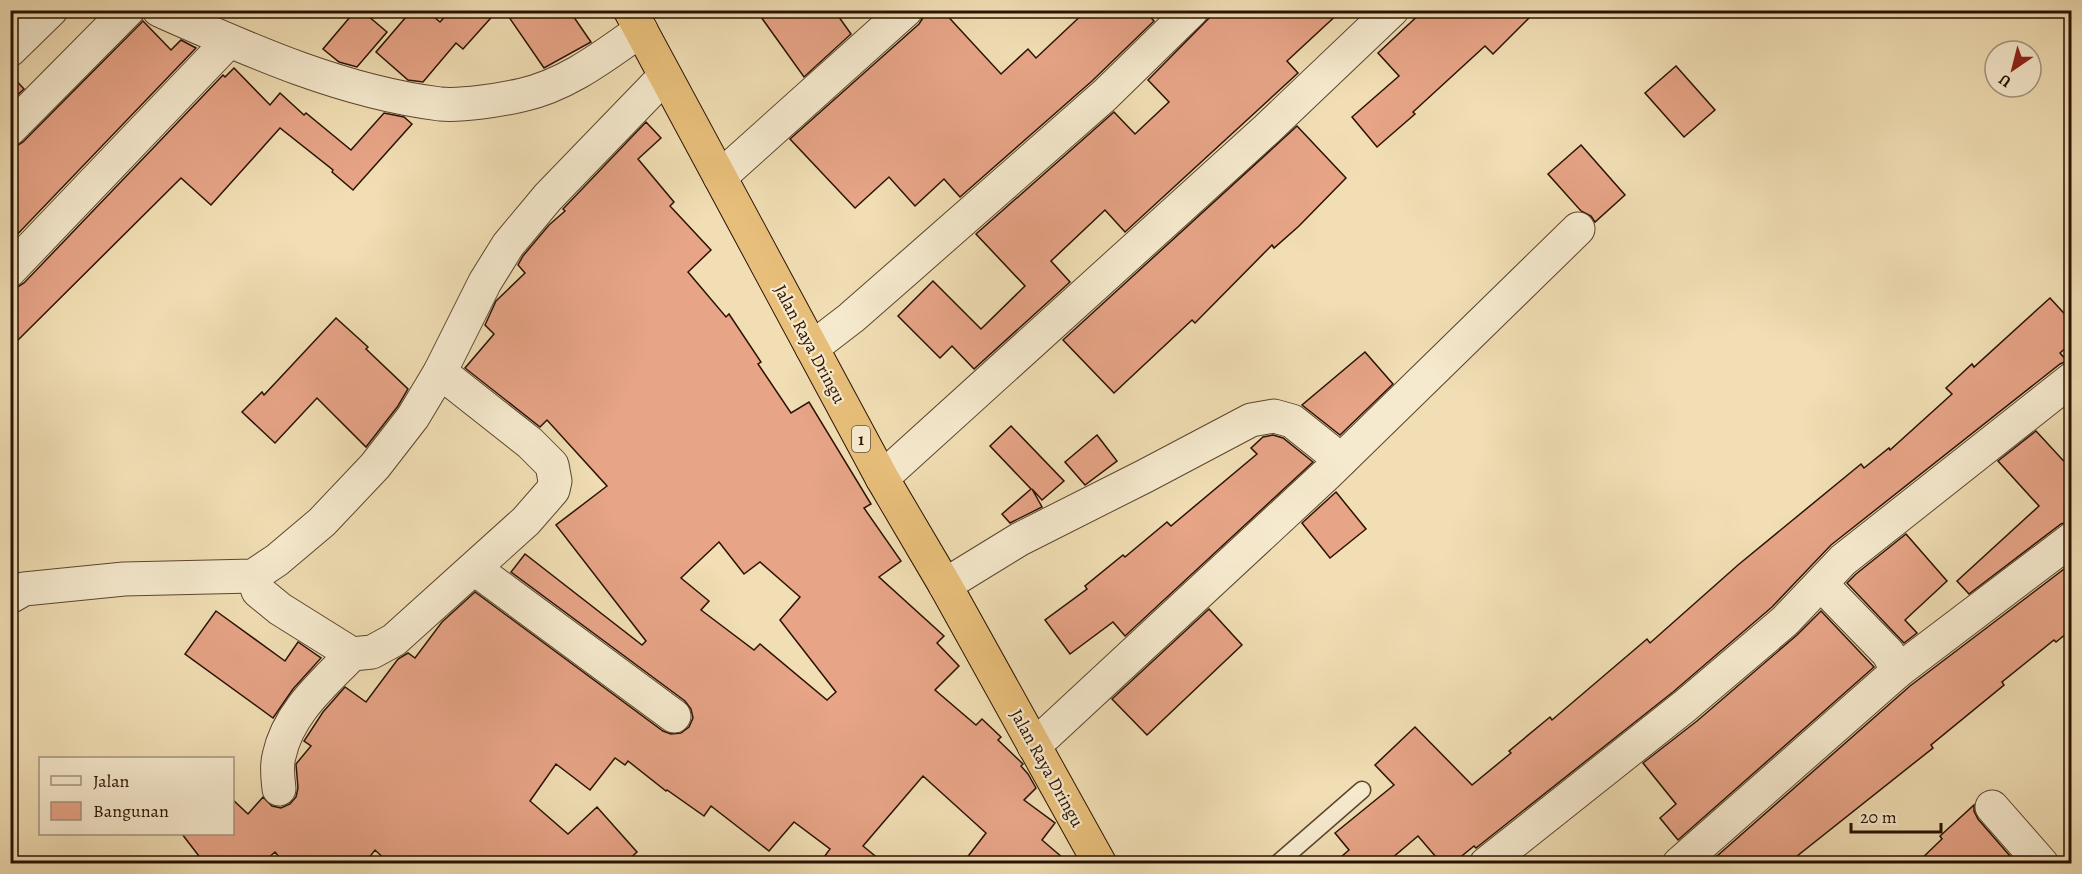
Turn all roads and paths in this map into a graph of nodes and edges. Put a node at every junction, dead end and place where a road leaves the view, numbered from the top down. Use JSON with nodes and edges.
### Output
{"nodes":[{"id":1,"x":51,"y":10,"type":"edge"},
{"id":2,"x":128,"y":10,"type":"edge"},
{"id":3,"x":159,"y":10,"type":"edge"},
{"id":4,"x":906,"y":10,"type":"edge"},
{"id":5,"x":1192,"y":10,"type":"edge"},
{"id":6,"x":1392,"y":10,"type":"edge"},
{"id":7,"x":635,"y":20,"type":"edge"},
{"id":8,"x":229,"y":41,"type":"junction"},
{"id":9,"x":10,"y":50,"type":"edge"},
{"id":10,"x":664,"y":77,"type":"junction"},
{"id":11,"x":10,"y":129,"type":"edge"},
{"id":12,"x":720,"y":177,"type":"junction"},
{"id":13,"x":1578,"y":229,"type":"dead end"},
{"id":14,"x":10,"y":270,"type":"edge"},
{"id":15,"x":812,"y":348,"type":"junction"},
{"id":16,"x":440,"y":372,"type":"junction"},
{"id":17,"x":2072,"y":379,"type":"edge"},
{"id":18,"x":1341,"y":460,"type":"junction"},
{"id":19,"x":882,"y":478,"type":"junction"},
{"id":20,"x":2072,"y":539,"type":"edge"},
{"id":21,"x":475,"y":569,"type":"junction"},
{"id":22,"x":253,"y":576,"type":"junction"},
{"id":23,"x":1821,"y":584,"type":"junction"},
{"id":24,"x":945,"y":585,"type":"junction"},
{"id":25,"x":15,"y":588,"type":"edge"},
{"id":26,"x":352,"y":654,"type":"junction"},
{"id":27,"x":1898,"y":671,"type":"junction"},
{"id":28,"x":674,"y":716,"type":"dead end"},
{"id":29,"x":1034,"y":746,"type":"junction"},
{"id":30,"x":279,"y":789,"type":"dead end"},
{"id":31,"x":1362,"y":790,"type":"dead end"},
{"id":32,"x":1992,"y":807,"type":"dead end"},
{"id":33,"x":1101,"y":864,"type":"edge"},
{"id":34,"x":1277,"y":864,"type":"edge"},
{"id":35,"x":1486,"y":864,"type":"edge"},
{"id":36,"x":1679,"y":864,"type":"edge"},
{"id":37,"x":2042,"y":864,"type":"edge"}],
"edges":[{"from":1,"to":9,"type":"street"},
{"from":2,"to":11,"type":"street"},
{"from":3,"to":8,"type":"street"},
{"from":4,"to":12,"type":"street"},
{"from":5,"to":15,"type":"street"},
{"from":6,"to":19,"type":"street"},
{"from":7,"to":8,"type":"street"},
{"from":7,"to":10,"type":"highway","name":"Jalan Raya Dringu","number":"1"},
{"from":8,"to":14,"type":"street"},
{"from":10,"to":12,"type":"highway","name":"Jalan Raya Dringu","number":"1"},
{"from":10,"to":16,"type":"street"},
{"from":12,"to":15,"type":"highway","name":"Jalan Raya Dringu","number":"1"},
{"from":13,"to":18,"type":"street"},
{"from":15,"to":19,"type":"highway","name":"Jalan Raya Dringu","number":"1"},
{"from":16,"to":21,"type":"street"},
{"from":16,"to":22,"type":"street"},
{"from":17,"to":23,"type":"street"},
{"from":18,"to":24,"type":"street"},
{"from":18,"to":29,"type":"street"},
{"from":19,"to":24,"type":"highway","name":"Jalan Raya Dringu","number":"1"},
{"from":20,"to":27,"type":"street"},
{"from":21,"to":26,"type":"street"},
{"from":21,"to":28,"type":"street"},
{"from":22,"to":25,"type":"street"},
{"from":22,"to":26,"type":"street"},
{"from":23,"to":27,"type":"street"},
{"from":23,"to":35,"type":"street"},
{"from":24,"to":29,"type":"highway","name":"Jalan Raya Dringu","number":"1"},
{"from":26,"to":30,"type":"street"},
{"from":27,"to":36,"type":"street"},
{"from":29,"to":33,"type":"highway","name":"Jalan Raya Dringu","number":"1"},
{"from":31,"to":34,"type":"lane"},
{"from":32,"to":37,"type":"street"}]}
